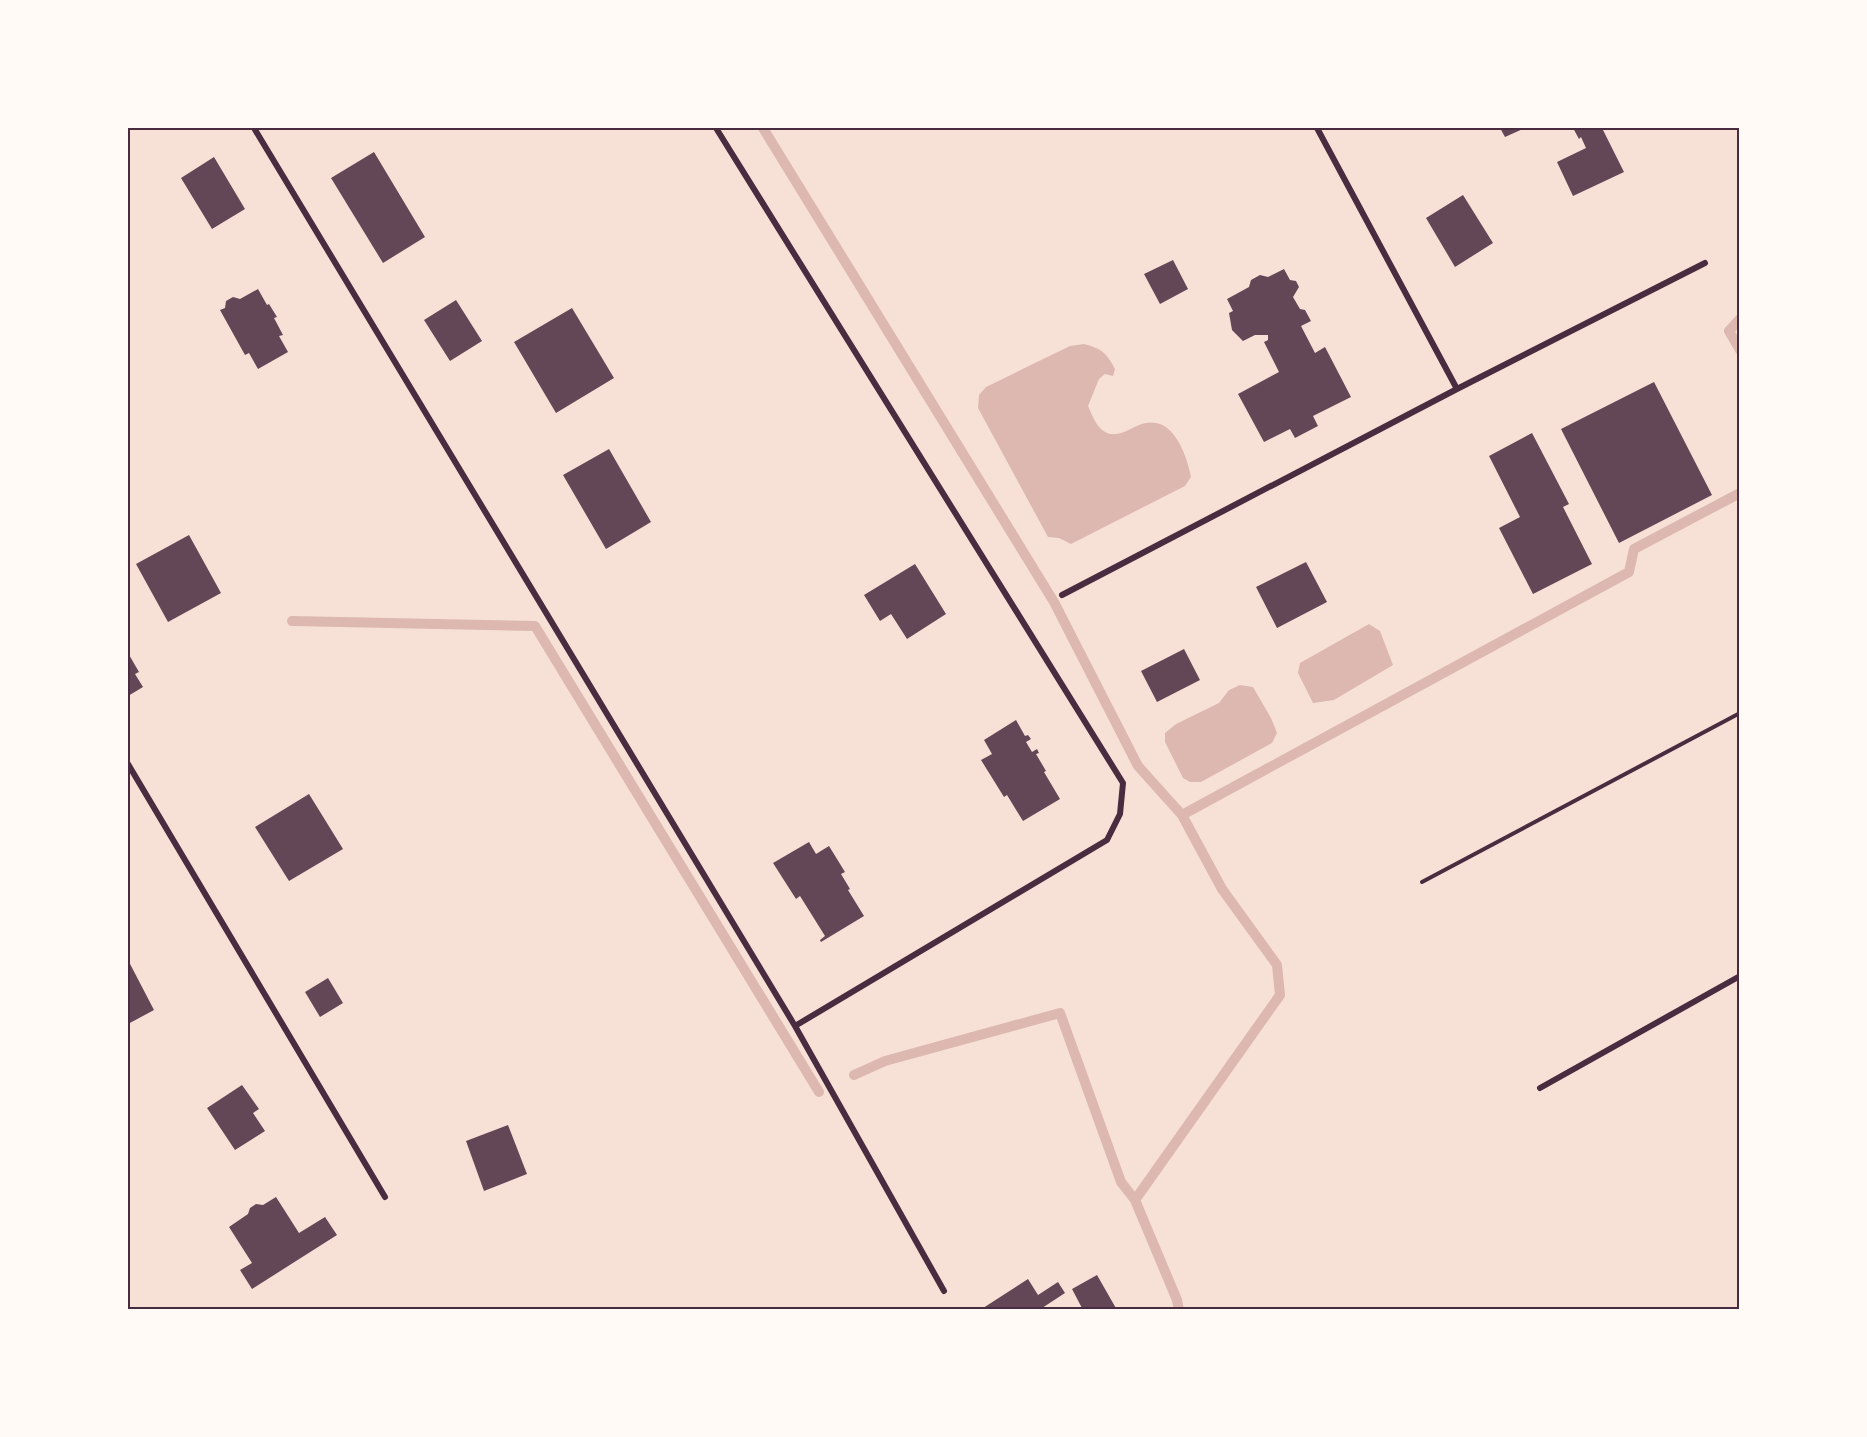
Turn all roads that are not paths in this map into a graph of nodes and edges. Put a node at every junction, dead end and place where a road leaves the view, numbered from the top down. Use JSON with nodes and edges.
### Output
{"nodes":[{"id":1,"x":254,"y":128,"type":"edge"},
{"id":2,"x":716,"y":128,"type":"edge"},
{"id":3,"x":1317,"y":128,"type":"edge"},
{"id":4,"x":1705,"y":263,"type":"dead end"},
{"id":5,"x":1457,"y":390,"type":"junction"},
{"id":6,"x":1062,"y":595,"type":"dead end"},
{"id":7,"x":128,"y":764,"type":"edge"},
{"id":8,"x":1740,"y":976,"type":"edge"},
{"id":9,"x":795,"y":1026,"type":"junction"},
{"id":10,"x":1540,"y":1088,"type":"dead end"},
{"id":11,"x":385,"y":1197,"type":"dead end"},
{"id":12,"x":944,"y":1291,"type":"dead end"}],
"edges":[{"from":1,"to":9,"type":"street"},
{"from":2,"to":9,"type":"street"},
{"from":3,"to":5,"type":"street"},
{"from":4,"to":5,"type":"street"},
{"from":5,"to":6,"type":"street"},
{"from":7,"to":11,"type":"street"},
{"from":8,"to":10,"type":"street"},
{"from":9,"to":12,"type":"street"}]}
